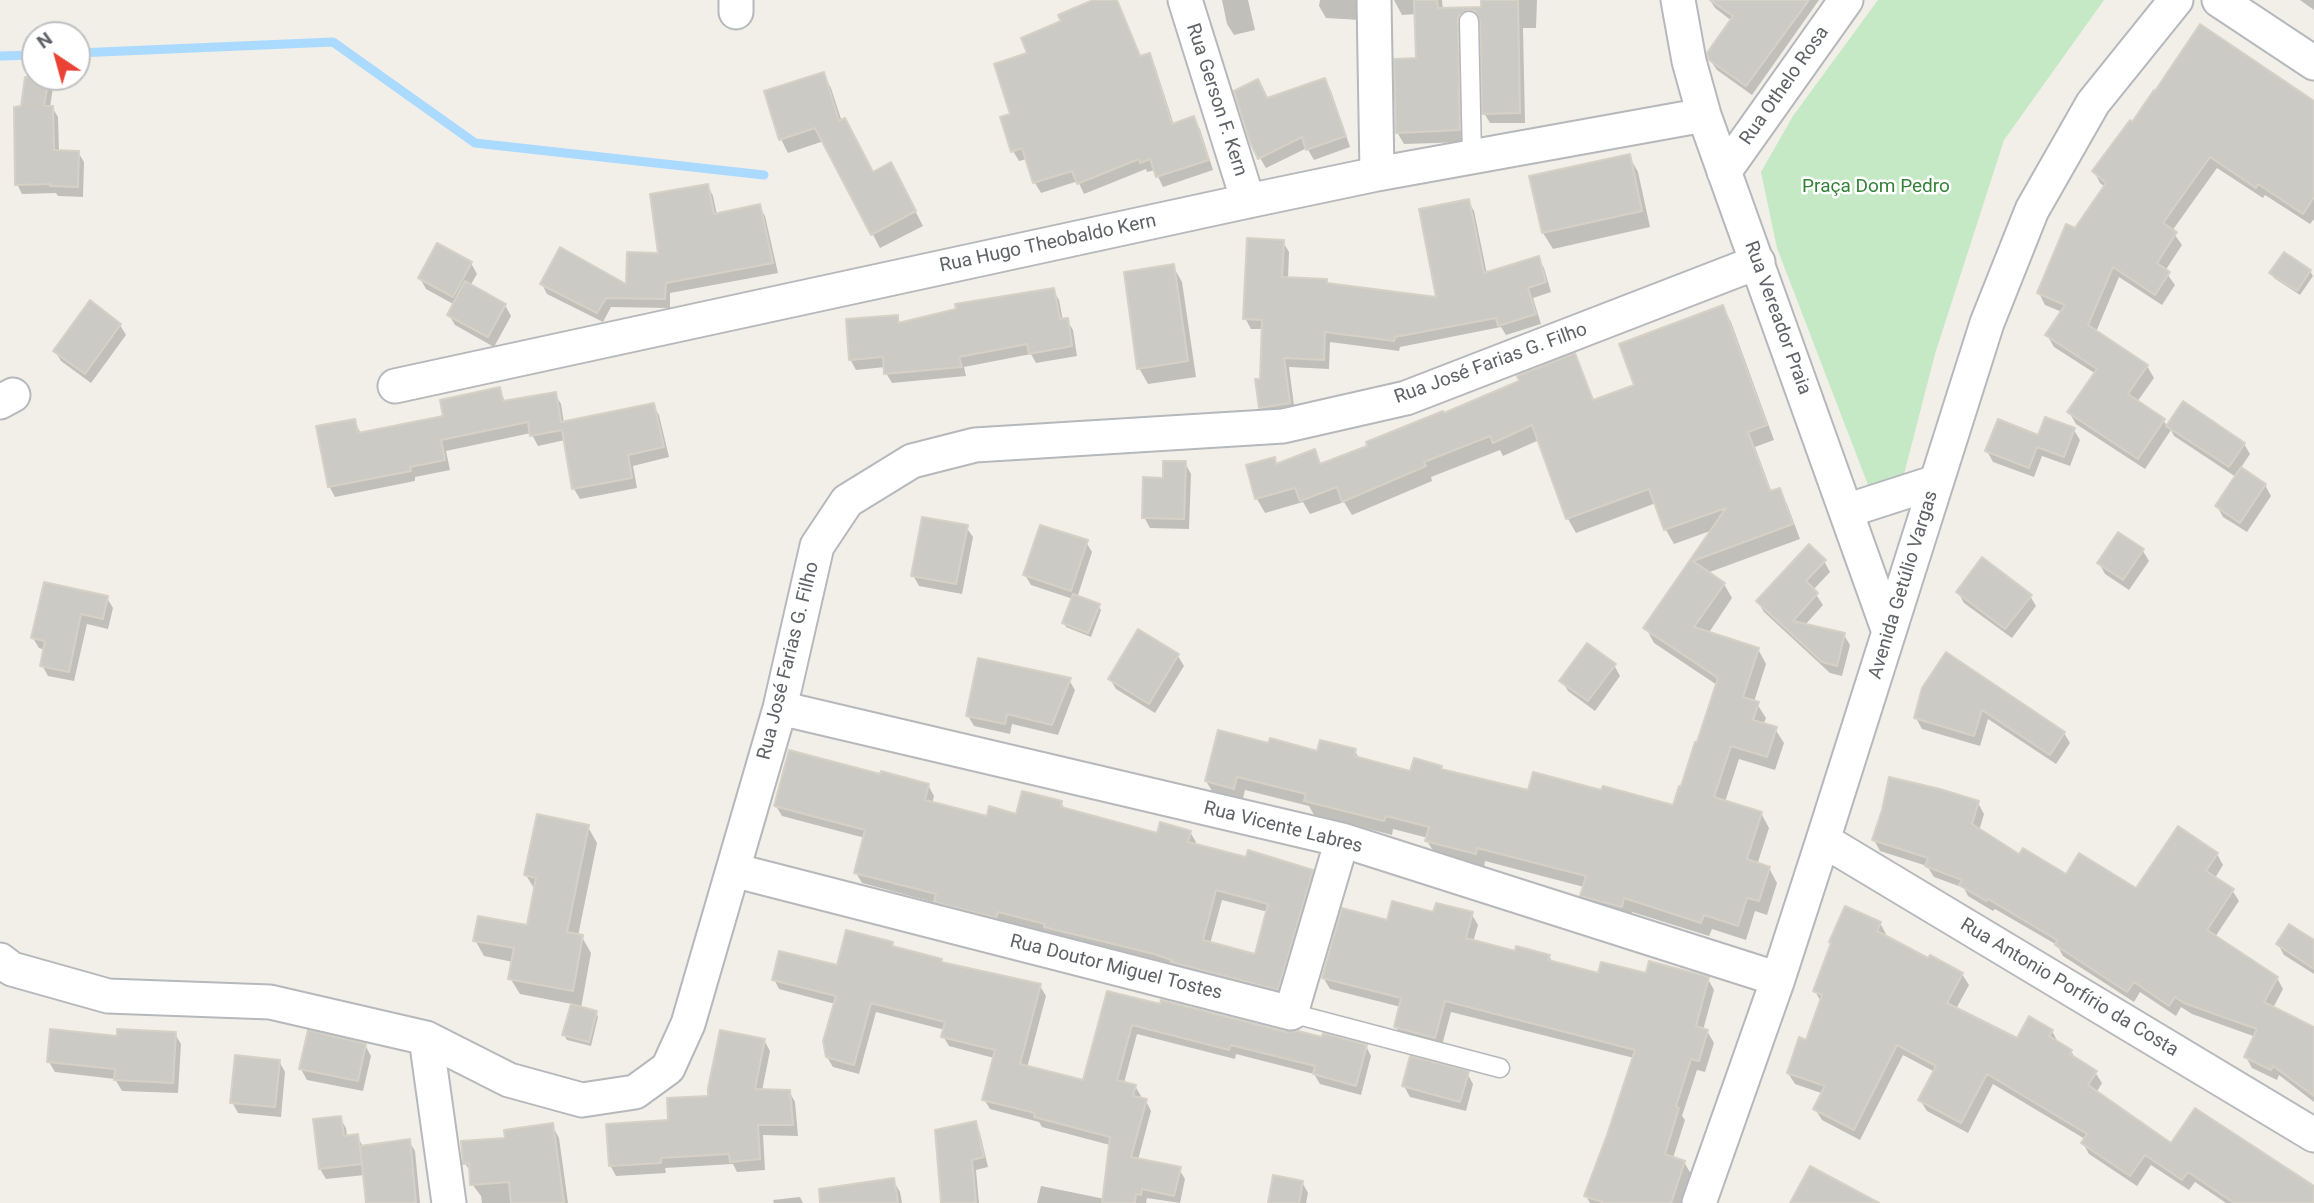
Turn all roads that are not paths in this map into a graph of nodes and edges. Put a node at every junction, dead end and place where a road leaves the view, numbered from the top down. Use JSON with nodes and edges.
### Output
{"nodes":[{"id":1,"x":1185,"y":0,"type":"edge"},
{"id":2,"x":1374,"y":0,"type":"edge"},
{"id":3,"x":1678,"y":0,"type":"edge"},
{"id":4,"x":1846,"y":0,"type":"edge"},
{"id":5,"x":2176,"y":0,"type":"edge"},
{"id":6,"x":2219,"y":0,"type":"edge"},
{"id":7,"x":1469,"y":21,"type":"dead end"},
{"id":8,"x":2314,"y":63,"type":"edge"},
{"id":9,"x":1704,"y":115,"type":"junction"},
{"id":10,"x":1472,"y":157,"type":"junction"},
{"id":11,"x":1724,"y":172,"type":"junction"},
{"id":12,"x":1377,"y":174,"type":"junction"},
{"id":13,"x":1248,"y":201,"type":"junction"},
{"id":14,"x":1758,"y":262,"type":"junction"},
{"id":15,"x":395,"y":386,"type":"dead end"},
{"id":16,"x":1936,"y":482,"type":"junction"},
{"id":17,"x":1846,"y":511,"type":"junction"},
{"id":18,"x":1889,"y":632,"type":"junction"},
{"id":19,"x":780,"y":708,"type":"junction"},
{"id":20,"x":1342,"y":840,"type":"junction"},
{"id":21,"x":1823,"y":840,"type":"junction"},
{"id":22,"x":733,"y":870,"type":"junction"},
{"id":23,"x":0,"y":960,"type":"edge"},
{"id":24,"x":1777,"y":979,"type":"junction"},
{"id":25,"x":1291,"y":1013,"type":"junction"},
{"id":26,"x":426,"y":1038,"type":"junction"},
{"id":27,"x":1500,"y":1068,"type":"dead end"},
{"id":28,"x":2314,"y":1135,"type":"edge"},
{"id":29,"x":449,"y":1203,"type":"edge"},
{"id":30,"x":1699,"y":1203,"type":"edge"}],
"edges":[{"from":1,"to":13,"type":"street","name":"Rua Gerson F. Kern"},
{"from":2,"to":12,"type":"street"},
{"from":3,"to":9,"type":"street","name":"Rua Vereador Praia"},
{"from":4,"to":11,"type":"street","name":"Rua Othelo Rosa"},
{"from":5,"to":16,"type":"street","name":"Avenida Getúlio Vargas"},
{"from":6,"to":8,"type":"street"},
{"from":7,"to":10,"type":"lane"},
{"from":9,"to":10,"type":"street","name":"Rua Hugo Theobaldo Kern"},
{"from":9,"to":11,"type":"street","name":"Rua Vereador Praia"},
{"from":10,"to":12,"type":"street","name":"Rua Hugo Theobaldo Kern"},
{"from":11,"to":14,"type":"street","name":"Rua Vereador Praia"},
{"from":12,"to":13,"type":"street","name":"Rua Hugo Theobaldo Kern"},
{"from":13,"to":15,"type":"street","name":"Rua Hugo Theobaldo Kern"},
{"from":14,"to":17,"type":"street","name":"Rua Vereador Praia"},
{"from":14,"to":19,"type":"street","name":"Rua José Farias G. Filho"},
{"from":16,"to":17,"type":"street"},
{"from":16,"to":18,"type":"street","name":"Avenida Getúlio Vargas"},
{"from":17,"to":18,"type":"street","name":"Rua Vereador Praia"},
{"from":18,"to":21,"type":"street","name":"Avenida Getúlio Vargas"},
{"from":19,"to":20,"type":"street","name":"Rua Vicente Labres"},
{"from":19,"to":22,"type":"street","name":"Rua José Farias G. Filho"},
{"from":20,"to":24,"type":"street","name":"Rua Vicente Labres"},
{"from":20,"to":25,"type":"street"},
{"from":21,"to":24,"type":"street","name":"Avenida Getúlio Vargas"},
{"from":21,"to":28,"type":"street","name":"Rua Antonio Porfírio da Costa"},
{"from":22,"to":25,"type":"street","name":"Rua Doutor Miguel Tostes"},
{"from":22,"to":26,"type":"street","name":"Rua José Farias G. Filho"},
{"from":23,"to":26,"type":"street","name":"Rua José Farias G. Filho"},
{"from":24,"to":30,"type":"street","name":"Avenida Getúlio Vargas"},
{"from":25,"to":27,"type":"lane","name":"Rua Doutor Miguel Tostes"},
{"from":26,"to":29,"type":"street"}]}
